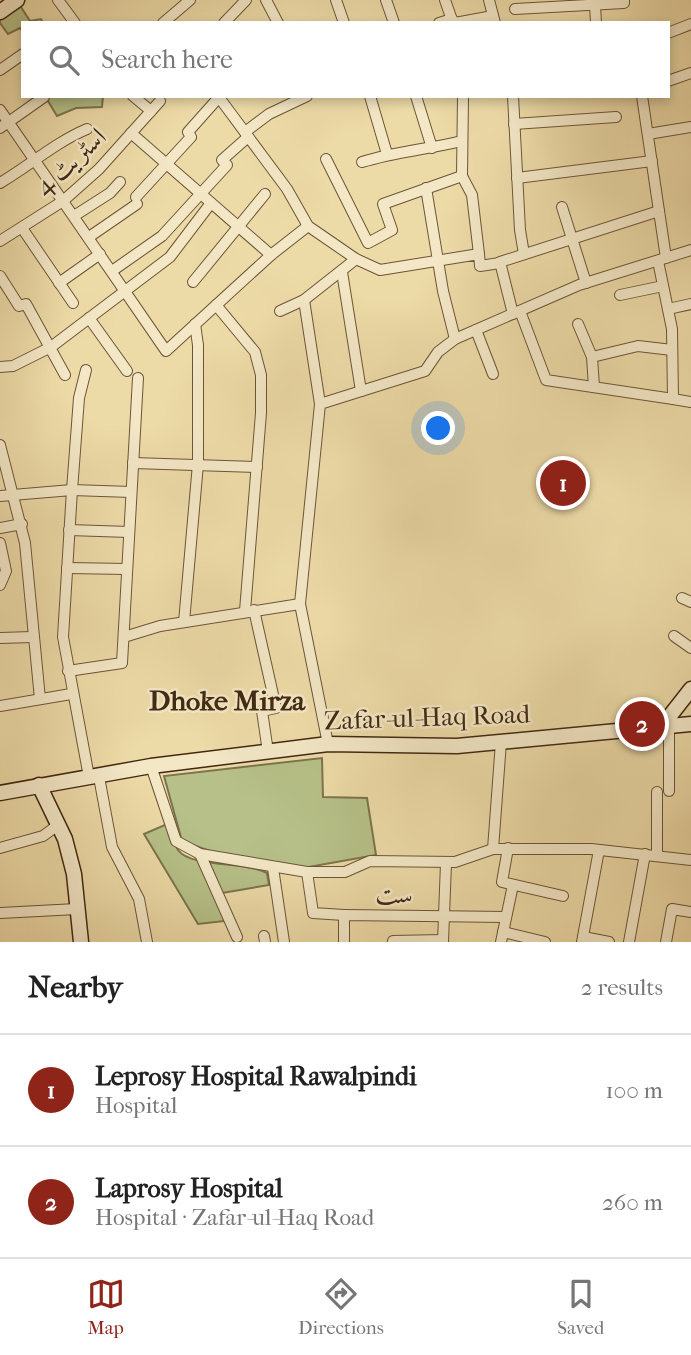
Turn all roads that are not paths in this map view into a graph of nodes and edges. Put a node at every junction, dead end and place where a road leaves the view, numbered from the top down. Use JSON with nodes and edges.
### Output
{"nodes":[{"id":1,"x":17,"y":0,"type":"edge"},
{"id":2,"x":58,"y":0,"type":"edge"},
{"id":3,"x":190,"y":0,"type":"edge"},
{"id":4,"x":246,"y":0,"type":"edge"},
{"id":5,"x":265,"y":0,"type":"edge"},
{"id":6,"x":336,"y":0,"type":"edge"},
{"id":7,"x":386,"y":0,"type":"edge"},
{"id":8,"x":444,"y":0,"type":"edge"},
{"id":9,"x":489,"y":0,"type":"edge"},
{"id":10,"x":624,"y":0,"type":"edge"},
{"id":11,"x":554,"y":3,"type":"edge"},
{"id":12,"x":602,"y":3,"type":"edge"},
{"id":13,"x":177,"y":4,"type":"edge"},
{"id":14,"x":515,"y":9,"type":"dead end"},
{"id":15,"x":0,"y":12,"type":"edge"},
{"id":16,"x":494,"y":19,"type":"edge"},
{"id":17,"x":74,"y":21,"type":"edge"},
{"id":18,"x":164,"y":21,"type":"edge"},
{"id":19,"x":226,"y":21,"type":"edge"},
{"id":20,"x":277,"y":21,"type":"edge"},
{"id":21,"x":343,"y":21,"type":"edge"},
{"id":22,"x":393,"y":21,"type":"edge"},
{"id":23,"x":453,"y":21,"type":"edge"},
{"id":24,"x":597,"y":21,"type":"edge"},
{"id":25,"x":691,"y":24,"type":"edge"},
{"id":26,"x":670,"y":32,"type":"edge"},
{"id":27,"x":21,"y":55,"type":"edge"},
{"id":28,"x":0,"y":70,"type":"edge"},
{"id":29,"x":691,"y":74,"type":"edge"},
{"id":30,"x":670,"y":80,"type":"edge"},
{"id":31,"x":43,"y":98,"type":"edge"},
{"id":32,"x":135,"y":98,"type":"edge"},
{"id":33,"x":218,"y":98,"type":"edge"},
{"id":34,"x":220,"y":98,"type":"edge"},
{"id":35,"x":303,"y":98,"type":"edge"},
{"id":36,"x":371,"y":98,"type":"edge"},
{"id":37,"x":417,"y":98,"type":"edge"},
{"id":38,"x":463,"y":98,"type":"edge"},
{"id":39,"x":513,"y":98,"type":"edge"},
{"id":40,"x":642,"y":98,"type":"edge"},
{"id":41,"x":160,"y":101,"type":"dead end"},
{"id":42,"x":0,"y":110,"type":"edge"},
{"id":43,"x":151,"y":111,"type":"junction"},
{"id":44,"x":616,"y":117,"type":"dead end"},
{"id":45,"x":514,"y":124,"type":"junction"},
{"id":46,"x":4,"y":125,"type":"edge"},
{"id":47,"x":691,"y":127,"type":"edge"},
{"id":48,"x":87,"y":129,"type":"dead end"},
{"id":49,"x":131,"y":133,"type":"junction"},
{"id":50,"x":246,"y":134,"type":"junction"},
{"id":51,"x":648,"y":134,"type":"junction"},
{"id":52,"x":463,"y":141,"type":"junction"},
{"id":53,"x":432,"y":148,"type":"junction"},
{"id":54,"x":387,"y":154,"type":"junction"},
{"id":55,"x":326,"y":159,"type":"dead end"},
{"id":56,"x":652,"y":161,"type":"junction"},
{"id":57,"x":36,"y":162,"type":"junction"},
{"id":58,"x":362,"y":162,"type":"dead end"},
{"id":59,"x":167,"y":164,"type":"junction"},
{"id":60,"x":463,"y":176,"type":"junction"},
{"id":61,"x":517,"y":178,"type":"junction"},
{"id":62,"x":120,"y":182,"type":"dead end"},
{"id":63,"x":0,"y":183,"type":"edge"},
{"id":64,"x":426,"y":188,"type":"junction"},
{"id":65,"x":201,"y":194,"type":"junction"},
{"id":66,"x":265,"y":194,"type":"dead end"},
{"id":67,"x":63,"y":201,"type":"junction"},
{"id":68,"x":211,"y":203,"type":"junction"},
{"id":69,"x":562,"y":207,"type":"dead end"},
{"id":70,"x":659,"y":211,"type":"junction"},
{"id":71,"x":74,"y":216,"type":"junction"},
{"id":72,"x":308,"y":226,"type":"junction"},
{"id":73,"x":239,"y":227,"type":"junction"},
{"id":74,"x":22,"y":228,"type":"junction"},
{"id":75,"x":89,"y":237,"type":"junction"},
{"id":76,"x":572,"y":238,"type":"junction"},
{"id":77,"x":0,"y":242,"type":"edge"},
{"id":78,"x":691,"y":250,"type":"edge"},
{"id":79,"x":100,"y":254,"type":"junction"},
{"id":80,"x":479,"y":254,"type":"junction"},
{"id":81,"x":524,"y":254,"type":"junction"},
{"id":82,"x":271,"y":255,"type":"junction"},
{"id":83,"x":356,"y":259,"type":"junction"},
{"id":84,"x":662,"y":260,"type":"junction"},
{"id":85,"x":438,"y":262,"type":"junction"},
{"id":86,"x":500,"y":263,"type":"junction"},
{"id":87,"x":111,"y":271,"type":"junction"},
{"id":88,"x":342,"y":272,"type":"junction"},
{"id":89,"x":0,"y":276,"type":"edge"},
{"id":90,"x":193,"y":282,"type":"dead end"},
{"id":91,"x":59,"y":283,"type":"junction"},
{"id":92,"x":586,"y":283,"type":"junction"},
{"id":93,"x":663,"y":286,"type":"junction"},
{"id":94,"x":125,"y":290,"type":"junction"},
{"id":95,"x":620,"y":295,"type":"dead end"},
{"id":96,"x":304,"y":300,"type":"junction"},
{"id":97,"x":73,"y":303,"type":"dead end"},
{"id":98,"x":691,"y":304,"type":"edge"},
{"id":99,"x":216,"y":305,"type":"junction"},
{"id":100,"x":668,"y":309,"type":"junction"},
{"id":101,"x":280,"y":311,"type":"dead end"},
{"id":102,"x":516,"y":312,"type":"junction"},
{"id":103,"x":89,"y":318,"type":"junction"},
{"id":104,"x":195,"y":324,"type":"junction"},
{"id":105,"x":578,"y":324,"type":"dead end"},
{"id":106,"x":476,"y":330,"type":"junction"},
{"id":107,"x":455,"y":339,"type":"junction"},
{"id":108,"x":51,"y":347,"type":"junction"},
{"id":109,"x":672,"y":350,"type":"junction"},
{"id":110,"x":592,"y":357,"type":"junction"},
{"id":111,"x":0,"y":367,"type":"edge"},
{"id":112,"x":86,"y":370,"type":"dead end"},
{"id":113,"x":127,"y":371,"type":"dead end"},
{"id":114,"x":493,"y":374,"type":"dead end"},
{"id":115,"x":65,"y":375,"type":"dead end"},
{"id":116,"x":138,"y":378,"type":"dead end"},
{"id":117,"x":594,"y":387,"type":"junction"},
{"id":118,"x":361,"y":391,"type":"junction"},
{"id":119,"x":673,"y":399,"type":"junction"},
{"id":120,"x":691,"y":401,"type":"edge"},
{"id":121,"x":320,"y":404,"type":"junction"},
{"id":122,"x":0,"y":445,"type":"edge"},
{"id":123,"x":133,"y":463,"type":"junction"},
{"id":124,"x":198,"y":464,"type":"junction"},
{"id":125,"x":257,"y":467,"type":"junction"},
{"id":126,"x":72,"y":490,"type":"junction"},
{"id":127,"x":131,"y":492,"type":"junction"},
{"id":128,"x":0,"y":496,"type":"edge"},
{"id":129,"x":13,"y":496,"type":"junction"},
{"id":130,"x":22,"y":524,"type":"junction"},
{"id":131,"x":0,"y":528,"type":"edge"},
{"id":132,"x":69,"y":530,"type":"junction"},
{"id":133,"x":129,"y":532,"type":"junction"},
{"id":134,"x":0,"y":542,"type":"edge"},
{"id":135,"x":67,"y":568,"type":"junction"},
{"id":136,"x":128,"y":569,"type":"junction"},
{"id":137,"x":0,"y":584,"type":"edge"},
{"id":138,"x":300,"y":604,"type":"junction"},
{"id":139,"x":249,"y":610,"type":"junction"},
{"id":140,"x":184,"y":622,"type":"junction"},
{"id":141,"x":674,"y":636,"type":"dead end"},
{"id":142,"x":124,"y":637,"type":"junction"},
{"id":143,"x":0,"y":638,"type":"edge"},
{"id":144,"x":32,"y":638,"type":"junction"},
{"id":145,"x":691,"y":648,"type":"edge"},
{"id":146,"x":68,"y":671,"type":"junction"},
{"id":147,"x":691,"y":689,"type":"edge"},
{"id":148,"x":71,"y":694,"type":"junction"},
{"id":149,"x":40,"y":699,"type":"junction"},
{"id":150,"x":0,"y":706,"type":"edge"},
{"id":151,"x":691,"y":724,"type":"edge"},
{"id":152,"x":665,"y":726,"type":"junction"},
{"id":153,"x":501,"y":742,"type":"junction"},
{"id":154,"x":328,"y":744,"type":"junction"},
{"id":155,"x":268,"y":752,"type":"junction"},
{"id":156,"x":151,"y":766,"type":"junction"},
{"id":157,"x":94,"y":777,"type":"junction"},
{"id":158,"x":39,"y":785,"type":"junction"},
{"id":159,"x":669,"y":791,"type":"dead end"},
{"id":160,"x":657,"y":792,"type":"dead end"},
{"id":161,"x":0,"y":793,"type":"edge"},
{"id":162,"x":58,"y":825,"type":"junction"},
{"id":163,"x":0,"y":848,"type":"edge"},
{"id":164,"x":508,"y":848,"type":"junction"},
{"id":165,"x":493,"y":849,"type":"junction"},
{"id":166,"x":599,"y":850,"type":"junction"},
{"id":167,"x":200,"y":854,"type":"junction"},
{"id":168,"x":645,"y":854,"type":"junction"},
{"id":169,"x":657,"y":856,"type":"junction"},
{"id":170,"x":691,"y":860,"type":"edge"},
{"id":171,"x":446,"y":863,"type":"junction"},
{"id":172,"x":273,"y":867,"type":"junction"},
{"id":173,"x":307,"y":872,"type":"junction"},
{"id":174,"x":513,"y":885,"type":"junction"},
{"id":175,"x":563,"y":897,"type":"dead end"},
{"id":176,"x":77,"y":909,"type":"junction"},
{"id":177,"x":691,"y":912,"type":"edge"},
{"id":178,"x":0,"y":913,"type":"edge"},
{"id":179,"x":344,"y":915,"type":"junction"},
{"id":180,"x":443,"y":915,"type":"junction"},
{"id":181,"x":506,"y":917,"type":"junction"},
{"id":182,"x":237,"y":937,"type":"dead end"},
{"id":183,"x":502,"y":937,"type":"edge"},
{"id":184,"x":583,"y":940,"type":"edge"},
{"id":185,"x":393,"y":941,"type":"edge"},
{"id":186,"x":443,"y":941,"type":"edge"},
{"id":187,"x":81,"y":942,"type":"edge"},
{"id":188,"x":147,"y":942,"type":"edge"},
{"id":189,"x":284,"y":942,"type":"edge"},
{"id":190,"x":344,"y":942,"type":"edge"},
{"id":191,"x":545,"y":942,"type":"edge"},
{"id":192,"x":609,"y":942,"type":"edge"},
{"id":193,"x":630,"y":942,"type":"edge"},
{"id":194,"x":666,"y":942,"type":"edge"}],
"edges":[{"from":1,"to":15,"type":"street"},
{"from":2,"to":17,"type":"street"},
{"from":3,"to":13,"type":"street"},
{"from":4,"to":19,"type":"street"},
{"from":5,"to":20,"type":"street"},
{"from":6,"to":21,"type":"street"},
{"from":7,"to":22,"type":"street"},
{"from":8,"to":23,"type":"street"},
{"from":9,"to":16,"type":"street"},
{"from":10,"to":12,"type":"street"},
{"from":11,"to":12,"type":"street"},
{"from":11,"to":14,"type":"street"},
{"from":12,"to":24,"type":"street"},
{"from":13,"to":18,"type":"street"},
{"from":16,"to":23,"type":"street"},
{"from":25,"to":26,"type":"street"},
{"from":27,"to":28,"type":"street"},
{"from":29,"to":30,"type":"street"},
{"from":31,"to":46,"type":"street"},
{"from":32,"to":43,"type":"street"},
{"from":33,"to":59,"type":"street"},
{"from":34,"to":50,"type":"street"},
{"from":35,"to":50,"type":"street"},
{"from":36,"to":54,"type":"street"},
{"from":37,"to":53,"type":"street"},
{"from":38,"to":52,"type":"street"},
{"from":39,"to":45,"type":"street"},
{"from":40,"to":51,"type":"street"},
{"from":41,"to":43,"type":"street","name":"اسٹریٹ 4"},
{"from":42,"to":46,"type":"street"},
{"from":43,"to":49,"type":"street","name":"اسٹریٹ 4"},
{"from":44,"to":45,"type":"street"},
{"from":45,"to":61,"type":"street"},
{"from":46,"to":57,"type":"street"},
{"from":47,"to":51,"type":"street"},
{"from":48,"to":57,"type":"street"},
{"from":49,"to":59,"type":"street"},
{"from":49,"to":67,"type":"street","name":"اسٹریٹ 4"},
{"from":50,"to":65,"type":"street"},
{"from":50,"to":72,"type":"street"},
{"from":51,"to":56,"type":"street"},
{"from":52,"to":53,"type":"street"},
{"from":52,"to":60,"type":"street"},
{"from":53,"to":54,"type":"street"},
{"from":54,"to":58,"type":"street"},
{"from":55,"to":64,"type":"street"},
{"from":56,"to":61,"type":"street"},
{"from":56,"to":70,"type":"street"},
{"from":57,"to":63,"type":"street"},
{"from":57,"to":67,"type":"street"},
{"from":59,"to":65,"type":"street"},
{"from":59,"to":75,"type":"street"},
{"from":60,"to":64,"type":"street"},
{"from":60,"to":80,"type":"street"},
{"from":61,"to":81,"type":"street"},
{"from":62,"to":71,"type":"street"},
{"from":64,"to":85,"type":"street"},
{"from":65,"to":68,"type":"street"},
{"from":65,"to":87,"type":"street"},
{"from":66,"to":73,"type":"street"},
{"from":67,"to":71,"type":"street"},
{"from":67,"to":74,"type":"street","name":"اسٹریٹ 4"},
{"from":68,"to":73,"type":"street"},
{"from":68,"to":94,"type":"street"},
{"from":69,"to":76,"type":"street"},
{"from":70,"to":76,"type":"street"},
{"from":70,"to":84,"type":"street"},
{"from":71,"to":75,"type":"street"},
{"from":72,"to":82,"type":"street"},
{"from":72,"to":83,"type":"street"},
{"from":73,"to":82,"type":"street"},
{"from":73,"to":90,"type":"street"},
{"from":74,"to":77,"type":"street","name":"اسٹریٹ 4"},
{"from":74,"to":91,"type":"street"},
{"from":75,"to":79,"type":"street"},
{"from":76,"to":81,"type":"street"},
{"from":76,"to":92,"type":"street"},
{"from":78,"to":84,"type":"street"},
{"from":79,"to":87,"type":"street"},
{"from":79,"to":91,"type":"street"},
{"from":80,"to":85,"type":"street"},
{"from":80,"to":86,"type":"street"},
{"from":81,"to":86,"type":"street"},
{"from":82,"to":99,"type":"street"},
{"from":83,"to":85,"type":"street"},
{"from":83,"to":88,"type":"street"},
{"from":84,"to":92,"type":"street"},
{"from":84,"to":93,"type":"street"},
{"from":85,"to":107,"type":"street"},
{"from":86,"to":102,"type":"street"},
{"from":87,"to":94,"type":"street"},
{"from":88,"to":96,"type":"street"},
{"from":88,"to":118,"type":"street"},
{"from":89,"to":108,"type":"street"},
{"from":91,"to":97,"type":"street"},
{"from":92,"to":102,"type":"street"},
{"from":93,"to":95,"type":"street"},
{"from":93,"to":100,"type":"street"},
{"from":94,"to":103,"type":"street"},
{"from":94,"to":104,"type":"street"},
{"from":96,"to":101,"type":"street"},
{"from":96,"to":121,"type":"street"},
{"from":98,"to":100,"type":"street"},
{"from":99,"to":104,"type":"street"},
{"from":99,"to":125,"type":"street"},
{"from":100,"to":109,"type":"street"},
{"from":102,"to":106,"type":"street"},
{"from":102,"to":117,"type":"street"},
{"from":103,"to":108,"type":"street"},
{"from":103,"to":113,"type":"street"},
{"from":104,"to":124,"type":"street"},
{"from":105,"to":110,"type":"street"},
{"from":106,"to":107,"type":"street"},
{"from":106,"to":114,"type":"street"},
{"from":107,"to":118,"type":"street"},
{"from":108,"to":111,"type":"street"},
{"from":108,"to":115,"type":"street"},
{"from":109,"to":110,"type":"street"},
{"from":109,"to":119,"type":"street"},
{"from":110,"to":117,"type":"street"},
{"from":112,"to":126,"type":"street"},
{"from":116,"to":123,"type":"street"},
{"from":117,"to":119,"type":"street"},
{"from":118,"to":121,"type":"street"},
{"from":119,"to":120,"type":"street"},
{"from":121,"to":138,"type":"street"},
{"from":122,"to":129,"type":"street"},
{"from":123,"to":124,"type":"street"},
{"from":123,"to":127,"type":"street"},
{"from":124,"to":125,"type":"street"},
{"from":124,"to":140,"type":"street"},
{"from":125,"to":139,"type":"street"},
{"from":126,"to":127,"type":"street"},
{"from":126,"to":129,"type":"street"},
{"from":126,"to":132,"type":"street"},
{"from":127,"to":133,"type":"street"},
{"from":128,"to":129,"type":"street"},
{"from":129,"to":130,"type":"street"},
{"from":130,"to":131,"type":"street"},
{"from":130,"to":144,"type":"street"},
{"from":132,"to":133,"type":"street"},
{"from":132,"to":135,"type":"street"},
{"from":133,"to":136,"type":"street"},
{"from":134,"to":137,"type":"street"},
{"from":135,"to":136,"type":"street"},
{"from":135,"to":146,"type":"street"},
{"from":136,"to":142,"type":"street"},
{"from":138,"to":139,"type":"street"},
{"from":138,"to":154,"type":"street"},
{"from":139,"to":140,"type":"street"},
{"from":139,"to":155,"type":"street"},
{"from":140,"to":142,"type":"street"},
{"from":141,"to":145,"type":"street"},
{"from":142,"to":146,"type":"street"},
{"from":143,"to":144,"type":"street"},
{"from":144,"to":149,"type":"street"},
{"from":146,"to":148,"type":"street"},
{"from":147,"to":152,"type":"street"},
{"from":148,"to":149,"type":"street"},
{"from":148,"to":157,"type":"street"},
{"from":149,"to":150,"type":"street"},
{"from":151,"to":152,"type":"street","name":"Zafar-ul-Haq Road"},
{"from":152,"to":153,"type":"street","name":"Zafar-ul-Haq Road"},
{"from":152,"to":159,"type":"street"},
{"from":153,"to":154,"type":"street","name":"Zafar-ul-Haq Road"},
{"from":153,"to":165,"type":"street"},
{"from":154,"to":155,"type":"street","name":"Zafar-ul-Haq Road"},
{"from":155,"to":156,"type":"street","name":"Zafar-ul-Haq Road"},
{"from":156,"to":157,"type":"street","name":"Zafar-ul-Haq Road"},
{"from":156,"to":167,"type":"street"},
{"from":157,"to":158,"type":"street","name":"Zafar-ul-Haq Road"},
{"from":157,"to":188,"type":"street"},
{"from":158,"to":161,"type":"street","name":"Zafar-ul-Haq Road"},
{"from":158,"to":162,"type":"street"},
{"from":160,"to":169,"type":"street"},
{"from":162,"to":163,"type":"street"},
{"from":162,"to":176,"type":"street"},
{"from":164,"to":165,"type":"street"},
{"from":164,"to":166,"type":"street"},
{"from":164,"to":174,"type":"street"},
{"from":165,"to":171,"type":"street"},
{"from":166,"to":168,"type":"street"},
{"from":166,"to":184,"type":"street"},
{"from":167,"to":172,"type":"street"},
{"from":167,"to":182,"type":"street"},
{"from":168,"to":169,"type":"street"},
{"from":168,"to":193,"type":"street"},
{"from":169,"to":170,"type":"street"},
{"from":171,"to":173,"type":"street"},
{"from":171,"to":180,"type":"street","name":"ست"},
{"from":172,"to":173,"type":"street"},
{"from":172,"to":189,"type":"street"},
{"from":173,"to":179,"type":"street","name":"ست"},
{"from":174,"to":175,"type":"street"},
{"from":174,"to":181,"type":"street"},
{"from":176,"to":178,"type":"street"},
{"from":176,"to":187,"type":"street"},
{"from":177,"to":194,"type":"street"},
{"from":179,"to":180,"type":"street","name":"ست"},
{"from":179,"to":190,"type":"street","name":"ست"},
{"from":180,"to":181,"type":"street","name":"ست"},
{"from":180,"to":186,"type":"street","name":"ست"},
{"from":181,"to":183,"type":"street"},
{"from":183,"to":191,"type":"street"},
{"from":184,"to":192,"type":"street"},
{"from":185,"to":186,"type":"street"}]}
